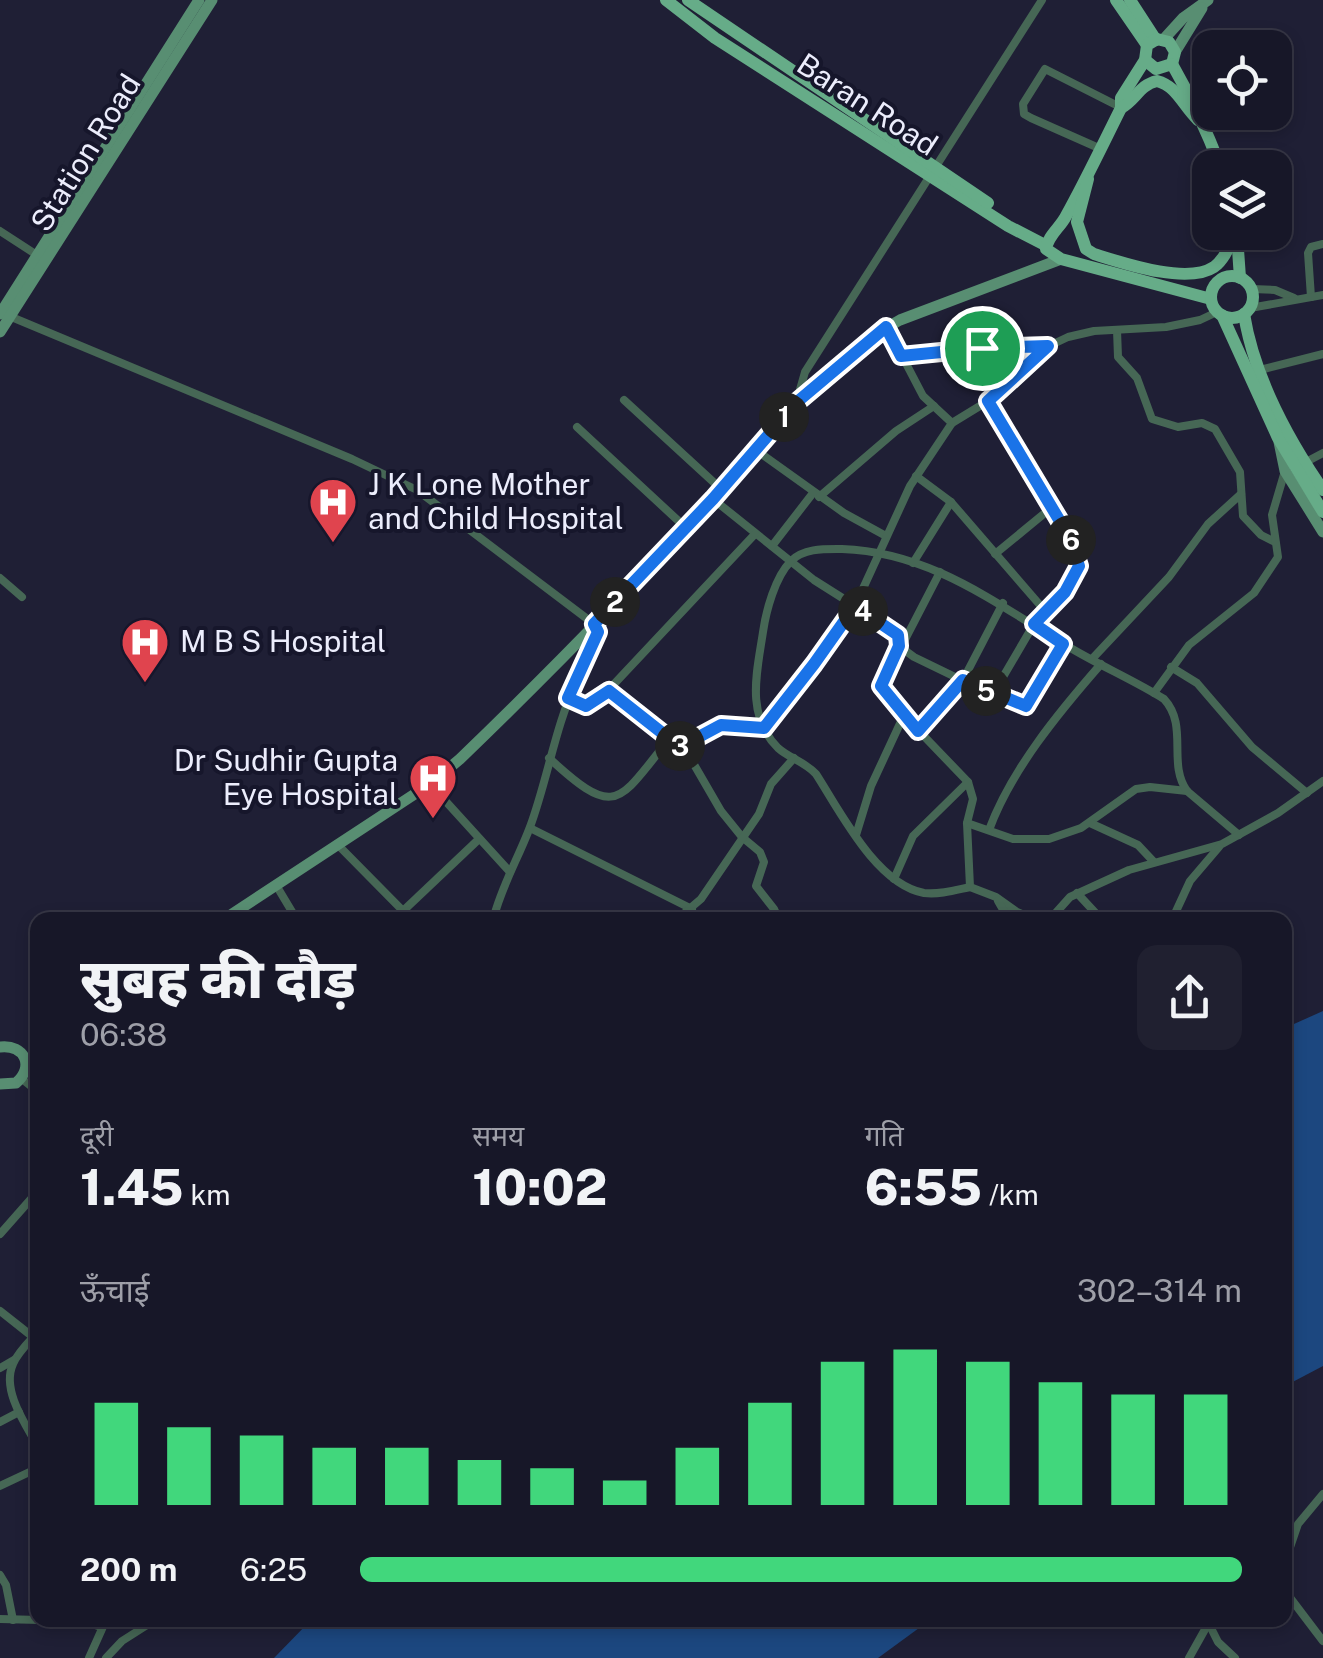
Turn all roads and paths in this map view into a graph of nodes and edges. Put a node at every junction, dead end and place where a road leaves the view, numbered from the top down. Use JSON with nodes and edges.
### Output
{"nodes":[{"id":1,"x":199,"y":0,"type":"edge"},
{"id":2,"x":212,"y":0,"type":"edge"},
{"id":3,"x":666,"y":0,"type":"edge"},
{"id":4,"x":688,"y":0,"type":"edge"},
{"id":5,"x":1042,"y":0,"type":"edge"},
{"id":6,"x":1116,"y":0,"type":"edge"},
{"id":7,"x":1130,"y":0,"type":"edge"},
{"id":8,"x":1206,"y":2,"type":"edge"},
{"id":9,"x":1153,"y":46,"type":"junction"},
{"id":10,"x":1173,"y":58,"type":"junction"},
{"id":11,"x":1192,"y":98,"type":"edge"},
{"id":12,"x":1121,"y":108,"type":"junction"},
{"id":13,"x":1192,"y":114,"type":"edge"},
{"id":14,"x":1101,"y":149,"type":"junction"},
{"id":15,"x":932,"y":172,"type":"junction"},
{"id":16,"x":1088,"y":176,"type":"junction"},
{"id":17,"x":0,"y":231,"type":"edge"},
{"id":18,"x":1046,"y":244,"type":"junction"},
{"id":19,"x":1323,"y":244,"type":"edge"},
{"id":20,"x":1227,"y":250,"type":"edge"},
{"id":21,"x":1238,"y":250,"type":"edge"},
{"id":22,"x":42,"y":258,"type":"junction"},
{"id":23,"x":1061,"y":259,"type":"junction"},
{"id":24,"x":1030,"y":270,"type":"junction"},
{"id":25,"x":1240,"y":278,"type":"junction"},
{"id":26,"x":1252,"y":289,"type":"junction"},
{"id":27,"x":1323,"y":295,"type":"edge"},
{"id":28,"x":1310,"y":297,"type":"junction"},
{"id":29,"x":1294,"y":298,"type":"junction"},
{"id":30,"x":1217,"y":309,"type":"junction"},
{"id":31,"x":1247,"y":311,"type":"junction"},
{"id":32,"x":5,"y":315,"type":"edge"},
{"id":33,"x":886,"y":327,"type":"junction"},
{"id":34,"x":1117,"y":330,"type":"junction"},
{"id":35,"x":0,"y":332,"type":"edge"},
{"id":36,"x":1048,"y":346,"type":"junction"},
{"id":37,"x":1323,"y":354,"type":"edge"},
{"id":38,"x":901,"y":356,"type":"junction"},
{"id":39,"x":1259,"y":370,"type":"junction"},
{"id":40,"x":624,"y":400,"type":"dead end"},
{"id":41,"x":988,"y":401,"type":"junction"},
{"id":42,"x":797,"y":402,"type":"junction"},
{"id":43,"x":934,"y":406,"type":"junction"},
{"id":44,"x":952,"y":423,"type":"junction"},
{"id":45,"x":577,"y":427,"type":"dead end"},
{"id":46,"x":1278,"y":438,"type":"junction"},
{"id":47,"x":756,"y":450,"type":"junction"},
{"id":48,"x":1323,"y":454,"type":"edge"},
{"id":49,"x":1306,"y":462,"type":"junction"},
{"id":50,"x":1285,"y":470,"type":"junction"},
{"id":51,"x":916,"y":476,"type":"junction"},
{"id":52,"x":1323,"y":490,"type":"edge"},
{"id":53,"x":717,"y":494,"type":"junction"},
{"id":54,"x":1241,"y":494,"type":"junction"},
{"id":55,"x":816,"y":495,"type":"junction"},
{"id":56,"x":951,"y":502,"type":"junction"},
{"id":57,"x":1051,"y":508,"type":"junction"},
{"id":58,"x":1323,"y":512,"type":"edge"},
{"id":59,"x":686,"y":528,"type":"junction"},
{"id":60,"x":1323,"y":532,"type":"edge"},
{"id":61,"x":755,"y":534,"type":"junction"},
{"id":62,"x":886,"y":536,"type":"junction"},
{"id":63,"x":1275,"y":542,"type":"junction"},
{"id":64,"x":772,"y":546,"type":"junction"},
{"id":65,"x":880,"y":552,"type":"junction"},
{"id":66,"x":995,"y":554,"type":"junction"},
{"id":67,"x":791,"y":561,"type":"junction"},
{"id":68,"x":913,"y":563,"type":"junction"},
{"id":69,"x":940,"y":572,"type":"junction"},
{"id":70,"x":0,"y":578,"type":"edge"},
{"id":71,"x":22,"y":597,"type":"dead end"},
{"id":72,"x":1003,"y":604,"type":"junction"},
{"id":73,"x":855,"y":606,"type":"junction"},
{"id":74,"x":1046,"y":612,"type":"junction"},
{"id":75,"x":594,"y":624,"type":"junction"},
{"id":76,"x":1034,"y":624,"type":"junction"},
{"id":77,"x":1063,"y":644,"type":"junction"},
{"id":78,"x":899,"y":646,"type":"junction"},
{"id":79,"x":1097,"y":662,"type":"junction"},
{"id":80,"x":1172,"y":667,"type":"junction"},
{"id":81,"x":963,"y":680,"type":"junction"},
{"id":82,"x":609,"y":691,"type":"junction"},
{"id":83,"x":1154,"y":693,"type":"junction"},
{"id":84,"x":993,"y":694,"type":"junction"},
{"id":85,"x":568,"y":698,"type":"junction"},
{"id":86,"x":904,"y":715,"type":"junction"},
{"id":87,"x":764,"y":728,"type":"junction"},
{"id":88,"x":918,"y":731,"type":"junction"},
{"id":89,"x":670,"y":738,"type":"junction"},
{"id":90,"x":680,"y":747,"type":"junction"},
{"id":91,"x":549,"y":758,"type":"junction"},
{"id":92,"x":794,"y":758,"type":"junction"},
{"id":93,"x":1323,"y":781,"type":"edge"},
{"id":94,"x":968,"y":782,"type":"junction"},
{"id":95,"x":430,"y":784,"type":"junction"},
{"id":96,"x":1186,"y":791,"type":"junction"},
{"id":97,"x":1308,"y":793,"type":"junction"},
{"id":98,"x":967,"y":822,"type":"junction"},
{"id":99,"x":1090,"y":823,"type":"junction"},
{"id":100,"x":530,"y":828,"type":"junction"},
{"id":101,"x":989,"y":830,"type":"junction"},
{"id":102,"x":856,"y":836,"type":"junction"},
{"id":103,"x":1239,"y":836,"type":"junction"},
{"id":104,"x":742,"y":837,"type":"junction"},
{"id":105,"x":479,"y":839,"type":"junction"},
{"id":106,"x":337,"y":844,"type":"junction"},
{"id":107,"x":1222,"y":844,"type":"junction"},
{"id":108,"x":1153,"y":862,"type":"junction"},
{"id":109,"x":510,"y":872,"type":"junction"},
{"id":110,"x":894,"y":879,"type":"junction"},
{"id":111,"x":276,"y":885,"type":"junction"},
{"id":112,"x":970,"y":887,"type":"junction"},
{"id":113,"x":1077,"y":893,"type":"junction"},
{"id":114,"x":996,"y":897,"type":"junction"},
{"id":115,"x":692,"y":909,"type":"junction"},
{"id":116,"x":403,"y":910,"type":"joint"},
{"id":117,"x":235,"y":912,"type":"edge"},
{"id":118,"x":292,"y":912,"type":"edge"},
{"id":119,"x":495,"y":912,"type":"edge"},
{"id":120,"x":685,"y":912,"type":"edge"},
{"id":121,"x":776,"y":912,"type":"edge"},
{"id":122,"x":1003,"y":912,"type":"edge"},
{"id":123,"x":1017,"y":912,"type":"edge"},
{"id":124,"x":1054,"y":912,"type":"edge"},
{"id":125,"x":1095,"y":912,"type":"edge"},
{"id":126,"x":1176,"y":912,"type":"edge"},
{"id":127,"x":0,"y":1046,"type":"edge"},
{"id":128,"x":30,"y":1052,"type":"edge"},
{"id":129,"x":25,"y":1056,"type":"junction"},
{"id":130,"x":22,"y":1078,"type":"junction"},
{"id":131,"x":0,"y":1084,"type":"edge"},
{"id":132,"x":30,"y":1085,"type":"edge"},
{"id":133,"x":30,"y":1200,"type":"edge"},
{"id":134,"x":0,"y":1234,"type":"edge"},
{"id":135,"x":0,"y":1311,"type":"edge"},
{"id":136,"x":13,"y":1322,"type":"junction"},
{"id":137,"x":0,"y":1328,"type":"edge"},
{"id":138,"x":30,"y":1332,"type":"edge"},
{"id":139,"x":30,"y":1341,"type":"edge"},
{"id":140,"x":14,"y":1360,"type":"junction"},
{"id":141,"x":0,"y":1368,"type":"edge"},
{"id":142,"x":19,"y":1412,"type":"junction"},
{"id":143,"x":0,"y":1422,"type":"edge"},
{"id":144,"x":30,"y":1432,"type":"edge"},
{"id":145,"x":30,"y":1472,"type":"edge"},
{"id":146,"x":0,"y":1486,"type":"edge"},
{"id":147,"x":1323,"y":1494,"type":"edge"},
{"id":148,"x":1292,"y":1542,"type":"edge"},
{"id":149,"x":0,"y":1575,"type":"edge"},
{"id":150,"x":1292,"y":1600,"type":"edge"},
{"id":151,"x":0,"y":1619,"type":"edge"},
{"id":152,"x":13,"y":1620,"type":"junction"},
{"id":153,"x":30,"y":1620,"type":"edge"},
{"id":154,"x":102,"y":1627,"type":"edge"},
{"id":155,"x":143,"y":1627,"type":"edge"},
{"id":156,"x":1205,"y":1627,"type":"edge"},
{"id":157,"x":1210,"y":1627,"type":"edge"},
{"id":158,"x":1323,"y":1642,"type":"edge"},
{"id":159,"x":109,"y":1655,"type":"edge"},
{"id":160,"x":89,"y":1658,"type":"edge"},
{"id":161,"x":123,"y":1658,"type":"edge"},
{"id":162,"x":1189,"y":1658,"type":"edge"},
{"id":163,"x":1235,"y":1658,"type":"edge"}],
"edges":[{"from":1,"to":22,"type":"street","name":"Station Road"},
{"from":2,"to":22,"type":"street","name":"Station Road"},
{"from":3,"to":15,"type":"main road","name":"Baran Road"},
{"from":4,"to":15,"type":"main road","name":"Baran Road"},
{"from":5,"to":15,"type":"street"},
{"from":6,"to":9,"type":"main road"},
{"from":7,"to":9,"type":"main road"},
{"from":8,"to":9,"type":"street"},
{"from":8,"to":10,"type":"street"},
{"from":9,"to":10,"type":"main road"},
{"from":9,"to":10,"type":"main road"},
{"from":9,"to":12,"type":"main road"},
{"from":10,"to":11,"type":"main road"},
{"from":12,"to":13,"type":"main road"},
{"from":12,"to":14,"type":"main road"},
{"from":12,"to":14,"type":"street"},
{"from":14,"to":16,"type":"main road"},
{"from":15,"to":18,"type":"main road","name":"Baran Road"},
{"from":15,"to":42,"type":"street"},
{"from":16,"to":18,"type":"main road"},
{"from":16,"to":20,"type":"main road"},
{"from":17,"to":22,"type":"street"},
{"from":18,"to":23,"type":"main road","name":"Baran Road"},
{"from":18,"to":24,"type":"street"},
{"from":19,"to":28,"type":"street"},
{"from":21,"to":25,"type":"main road"},
{"from":22,"to":32,"type":"street","name":"Station Road"},
{"from":23,"to":24,"type":"street"},
{"from":23,"to":30,"type":"main road","name":"Baran Road"},
{"from":24,"to":33,"type":"street"},
{"from":25,"to":26,"type":"main road"},
{"from":25,"to":30,"type":"main road"},
{"from":26,"to":29,"type":"street"},
{"from":26,"to":31,"type":"main road"},
{"from":27,"to":28,"type":"street"},
{"from":28,"to":29,"type":"street"},
{"from":29,"to":31,"type":"street"},
{"from":30,"to":31,"type":"main road"},
{"from":30,"to":34,"type":"street"},
{"from":30,"to":46,"type":"main road"},
{"from":31,"to":39,"type":"main road"},
{"from":32,"to":35,"type":"street","name":"Station Road"},
{"from":32,"to":75,"type":"street"},
{"from":33,"to":38,"type":"street"},
{"from":33,"to":42,"type":"street"},
{"from":34,"to":36,"type":"street"},
{"from":34,"to":54,"type":"street"},
{"from":36,"to":38,"type":"street"},
{"from":36,"to":41,"type":"street"},
{"from":37,"to":39,"type":"street"},
{"from":38,"to":43,"type":"street"},
{"from":39,"to":49,"type":"main road"},
{"from":40,"to":53,"type":"street"},
{"from":41,"to":44,"type":"street"},
{"from":41,"to":57,"type":"street"},
{"from":42,"to":47,"type":"street"},
{"from":43,"to":44,"type":"street"},
{"from":43,"to":55,"type":"street"},
{"from":44,"to":51,"type":"street"},
{"from":45,"to":59,"type":"street"},
{"from":46,"to":50,"type":"street"},
{"from":46,"to":58,"type":"main road"},
{"from":47,"to":53,"type":"street"},
{"from":47,"to":55,"type":"street"},
{"from":48,"to":49,"type":"street"},
{"from":49,"to":52,"type":"main road"},
{"from":50,"to":60,"type":"street"},
{"from":50,"to":63,"type":"street"},
{"from":51,"to":56,"type":"street"},
{"from":51,"to":62,"type":"street"},
{"from":53,"to":59,"type":"street"},
{"from":53,"to":61,"type":"street"},
{"from":54,"to":63,"type":"street"},
{"from":54,"to":79,"type":"street"},
{"from":55,"to":62,"type":"street"},
{"from":55,"to":64,"type":"street"},
{"from":56,"to":66,"type":"street"},
{"from":56,"to":68,"type":"street"},
{"from":57,"to":66,"type":"street"},
{"from":57,"to":74,"type":"street"},
{"from":59,"to":75,"type":"street"},
{"from":61,"to":64,"type":"street"},
{"from":61,"to":82,"type":"street"},
{"from":62,"to":65,"type":"street"},
{"from":63,"to":80,"type":"street"},
{"from":64,"to":67,"type":"street"},
{"from":65,"to":67,"type":"street"},
{"from":65,"to":68,"type":"street"},
{"from":65,"to":73,"type":"street"},
{"from":66,"to":74,"type":"street"},
{"from":67,"to":73,"type":"street"},
{"from":67,"to":87,"type":"street"},
{"from":68,"to":69,"type":"street"},
{"from":69,"to":72,"type":"street"},
{"from":69,"to":78,"type":"street"},
{"from":70,"to":71,"type":"street"},
{"from":72,"to":76,"type":"street"},
{"from":72,"to":81,"type":"street"},
{"from":73,"to":78,"type":"street"},
{"from":73,"to":87,"type":"street"},
{"from":74,"to":76,"type":"street"},
{"from":75,"to":85,"type":"street"},
{"from":75,"to":95,"type":"street"},
{"from":76,"to":77,"type":"street"},
{"from":76,"to":84,"type":"street"},
{"from":77,"to":79,"type":"street"},
{"from":77,"to":84,"type":"street"},
{"from":78,"to":81,"type":"street"},
{"from":78,"to":86,"type":"street"},
{"from":79,"to":83,"type":"street"},
{"from":79,"to":101,"type":"street"},
{"from":80,"to":83,"type":"street"},
{"from":80,"to":97,"type":"street"},
{"from":81,"to":84,"type":"street"},
{"from":81,"to":88,"type":"street"},
{"from":82,"to":85,"type":"street"},
{"from":82,"to":89,"type":"street"},
{"from":83,"to":96,"type":"street"},
{"from":85,"to":91,"type":"street"},
{"from":86,"to":88,"type":"street"},
{"from":86,"to":102,"type":"street"},
{"from":87,"to":90,"type":"street"},
{"from":87,"to":92,"type":"street"},
{"from":88,"to":94,"type":"street"},
{"from":89,"to":90,"type":"street"},
{"from":89,"to":91,"type":"street"},
{"from":90,"to":104,"type":"street"},
{"from":91,"to":100,"type":"street"},
{"from":92,"to":102,"type":"street"},
{"from":92,"to":104,"type":"street"},
{"from":93,"to":97,"type":"street"},
{"from":94,"to":98,"type":"street"},
{"from":94,"to":110,"type":"street"},
{"from":95,"to":105,"type":"street"},
{"from":95,"to":106,"type":"street"},
{"from":96,"to":99,"type":"street"},
{"from":96,"to":103,"type":"street"},
{"from":97,"to":103,"type":"street"},
{"from":98,"to":101,"type":"street"},
{"from":98,"to":112,"type":"street"},
{"from":99,"to":101,"type":"street"},
{"from":99,"to":108,"type":"street"},
{"from":100,"to":109,"type":"street"},
{"from":100,"to":115,"type":"street"},
{"from":102,"to":110,"type":"street"},
{"from":103,"to":107,"type":"street"},
{"from":104,"to":115,"type":"street"},
{"from":104,"to":121,"type":"street"},
{"from":105,"to":109,"type":"street"},
{"from":105,"to":116,"type":"street"},
{"from":106,"to":111,"type":"street"},
{"from":106,"to":116,"type":"street"},
{"from":107,"to":108,"type":"street"},
{"from":107,"to":126,"type":"street"},
{"from":108,"to":113,"type":"street"},
{"from":109,"to":119,"type":"street"},
{"from":110,"to":112,"type":"street"},
{"from":111,"to":117,"type":"street"},
{"from":111,"to":118,"type":"street"},
{"from":112,"to":114,"type":"street"},
{"from":113,"to":124,"type":"street"},
{"from":113,"to":125,"type":"street"},
{"from":114,"to":122,"type":"street"},
{"from":114,"to":123,"type":"street"},
{"from":115,"to":120,"type":"street"},
{"from":127,"to":129,"type":"street"},
{"from":128,"to":129,"type":"street"},
{"from":129,"to":130,"type":"street"},
{"from":130,"to":131,"type":"street"},
{"from":130,"to":132,"type":"street"},
{"from":133,"to":134,"type":"street"},
{"from":135,"to":136,"type":"street"},
{"from":136,"to":137,"type":"street"},
{"from":136,"to":138,"type":"street"},
{"from":139,"to":140,"type":"street"},
{"from":140,"to":141,"type":"street"},
{"from":140,"to":142,"type":"street"},
{"from":142,"to":143,"type":"street"},
{"from":142,"to":144,"type":"street"},
{"from":145,"to":146,"type":"street"},
{"from":147,"to":148,"type":"street"},
{"from":149,"to":152,"type":"street"},
{"from":150,"to":158,"type":"street"},
{"from":151,"to":152,"type":"street"},
{"from":152,"to":153,"type":"street"},
{"from":154,"to":160,"type":"street"},
{"from":155,"to":159,"type":"street"},
{"from":156,"to":162,"type":"street"},
{"from":157,"to":163,"type":"street"},
{"from":159,"to":161,"type":"street"}]}
